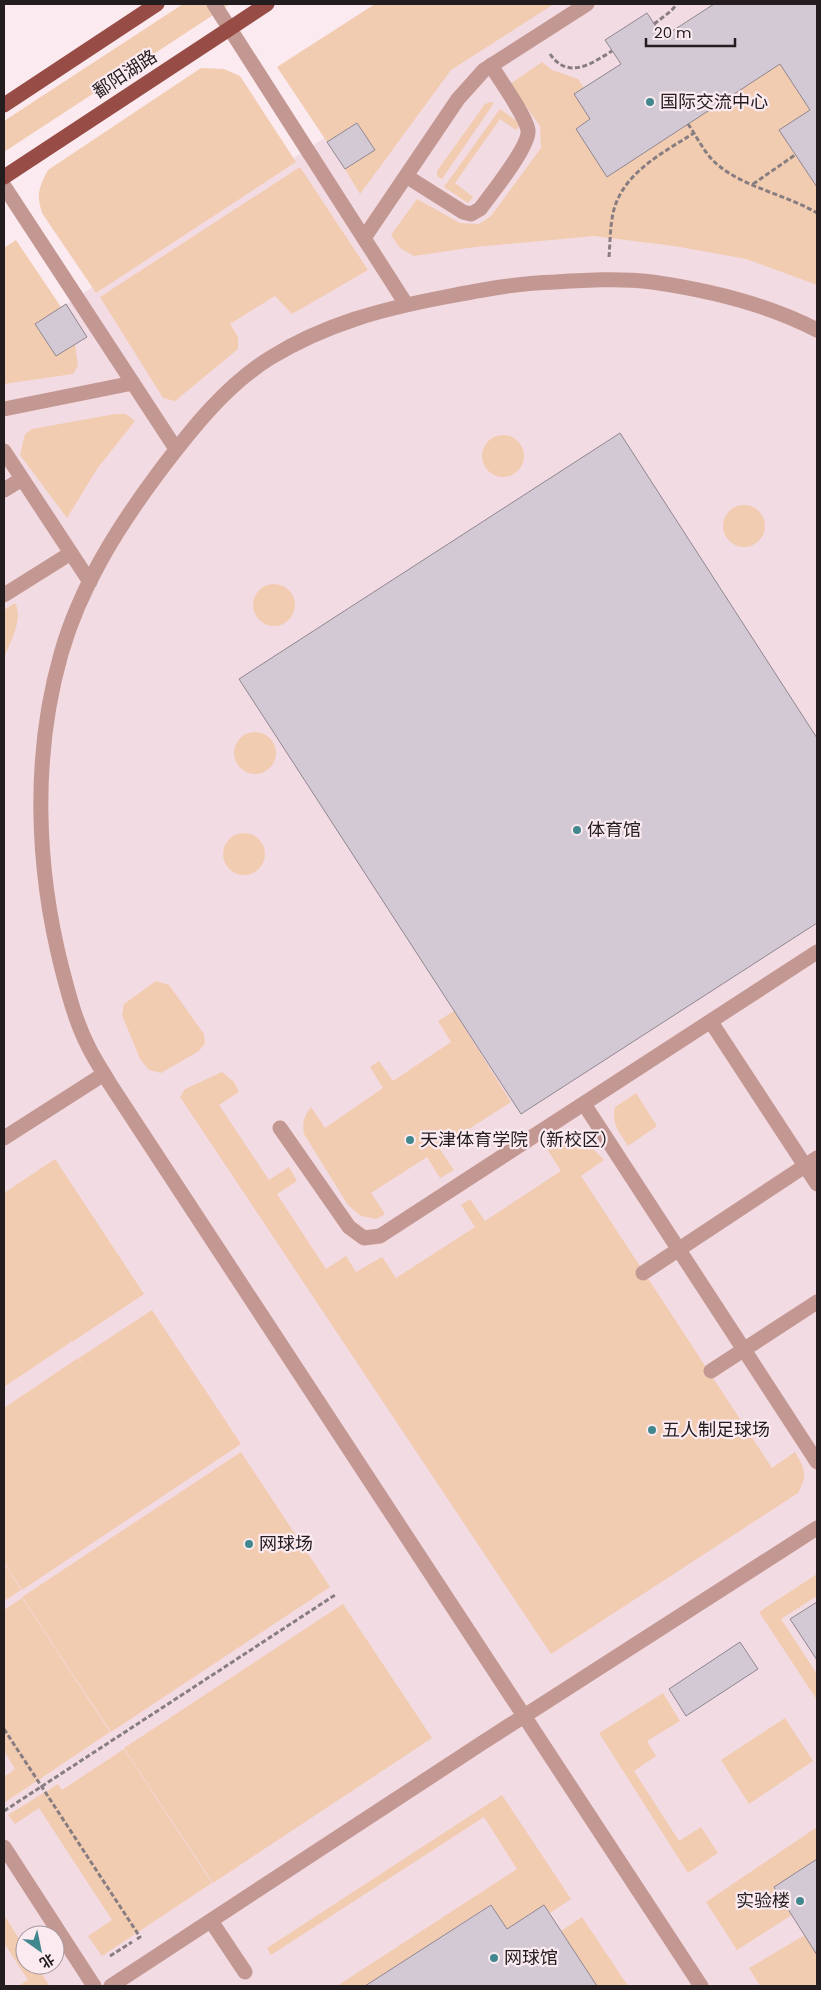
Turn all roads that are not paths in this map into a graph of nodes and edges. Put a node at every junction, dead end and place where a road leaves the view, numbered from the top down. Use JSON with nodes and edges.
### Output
{"nodes":[{"id":1,"x":157,"y":4,"type":"edge"},
{"id":2,"x":214,"y":4,"type":"edge"},
{"id":3,"x":267,"y":4,"type":"edge"},
{"id":4,"x":587,"y":4,"type":"edge"},
{"id":5,"x":230,"y":28,"type":"junction"},
{"id":6,"x":491,"y":65,"type":"junction"},
{"id":7,"x":4,"y":104,"type":"edge"},
{"id":8,"x":4,"y":176,"type":"edge"},
{"id":9,"x":406,"y":176,"type":"junction"},
{"id":10,"x":4,"y":186,"type":"edge"},
{"id":11,"x":364,"y":238,"type":"junction"},
{"id":12,"x":406,"y":304,"type":"junction"},
{"id":13,"x":817,"y":330,"type":"edge"},
{"id":14,"x":133,"y":384,"type":"junction"},
{"id":15,"x":4,"y":409,"type":"edge"},
{"id":16,"x":176,"y":449,"type":"junction"},
{"id":17,"x":4,"y":451,"type":"edge"},
{"id":18,"x":22,"y":479,"type":"junction"},
{"id":19,"x":4,"y":490,"type":"edge"},
{"id":20,"x":71,"y":553,"type":"junction"},
{"id":21,"x":90,"y":582,"type":"junction"},
{"id":22,"x":4,"y":595,"type":"edge"},
{"id":23,"x":817,"y":952,"type":"edge"},
{"id":24,"x":711,"y":1022,"type":"junction"},
{"id":25,"x":104,"y":1074,"type":"junction"},
{"id":26,"x":584,"y":1104,"type":"junction"},
{"id":27,"x":280,"y":1128,"type":"dead end"},
{"id":28,"x":4,"y":1138,"type":"edge"},
{"id":29,"x":811,"y":1162,"type":"edge"},
{"id":30,"x":817,"y":1184,"type":"edge"},
{"id":31,"x":678,"y":1249,"type":"junction"},
{"id":32,"x":643,"y":1273,"type":"dead end"},
{"id":33,"x":817,"y":1302,"type":"edge"},
{"id":34,"x":744,"y":1349,"type":"junction"},
{"id":35,"x":711,"y":1370,"type":"dead end"},
{"id":36,"x":817,"y":1462,"type":"edge"},
{"id":37,"x":817,"y":1528,"type":"edge"},
{"id":38,"x":525,"y":1715,"type":"junction"},
{"id":39,"x":4,"y":1847,"type":"edge"},
{"id":40,"x":211,"y":1921,"type":"junction"},
{"id":41,"x":245,"y":1972,"type":"dead end"},
{"id":42,"x":94,"y":1986,"type":"edge"},
{"id":43,"x":111,"y":1986,"type":"edge"},
{"id":44,"x":701,"y":1986,"type":"edge"}],
"edges":[{"from":1,"to":7,"type":"main road"},
{"from":2,"to":5,"type":"lane"},
{"from":3,"to":5,"type":"main road","name":"鄱阳湖路"},
{"from":4,"to":6,"type":"lane"},
{"from":5,"to":8,"type":"main road","name":"鄱阳湖路"},
{"from":5,"to":11,"type":"lane"},
{"from":6,"to":9,"type":"lane"},
{"from":6,"to":9,"type":"lane"},
{"from":9,"to":11,"type":"lane"},
{"from":10,"to":14,"type":"lane"},
{"from":11,"to":12,"type":"lane"},
{"from":12,"to":13,"type":"lane"},
{"from":12,"to":16,"type":"lane"},
{"from":14,"to":15,"type":"lane"},
{"from":14,"to":16,"type":"lane"},
{"from":16,"to":21,"type":"lane"},
{"from":17,"to":18,"type":"lane"},
{"from":18,"to":19,"type":"lane"},
{"from":18,"to":20,"type":"lane"},
{"from":20,"to":21,"type":"lane"},
{"from":20,"to":22,"type":"lane"},
{"from":21,"to":25,"type":"lane"},
{"from":23,"to":24,"type":"lane"},
{"from":24,"to":26,"type":"lane"},
{"from":24,"to":29,"type":"lane"},
{"from":25,"to":28,"type":"lane"},
{"from":25,"to":38,"type":"lane"},
{"from":26,"to":27,"type":"lane"},
{"from":26,"to":31,"type":"lane"},
{"from":29,"to":30,"type":"lane"},
{"from":29,"to":31,"type":"lane"},
{"from":31,"to":32,"type":"lane"},
{"from":31,"to":34,"type":"lane"},
{"from":33,"to":34,"type":"lane"},
{"from":34,"to":35,"type":"lane"},
{"from":34,"to":36,"type":"lane"},
{"from":37,"to":38,"type":"lane"},
{"from":38,"to":40,"type":"lane"},
{"from":38,"to":44,"type":"lane"},
{"from":39,"to":42,"type":"lane"},
{"from":40,"to":41,"type":"lane"},
{"from":40,"to":43,"type":"lane"}]}
